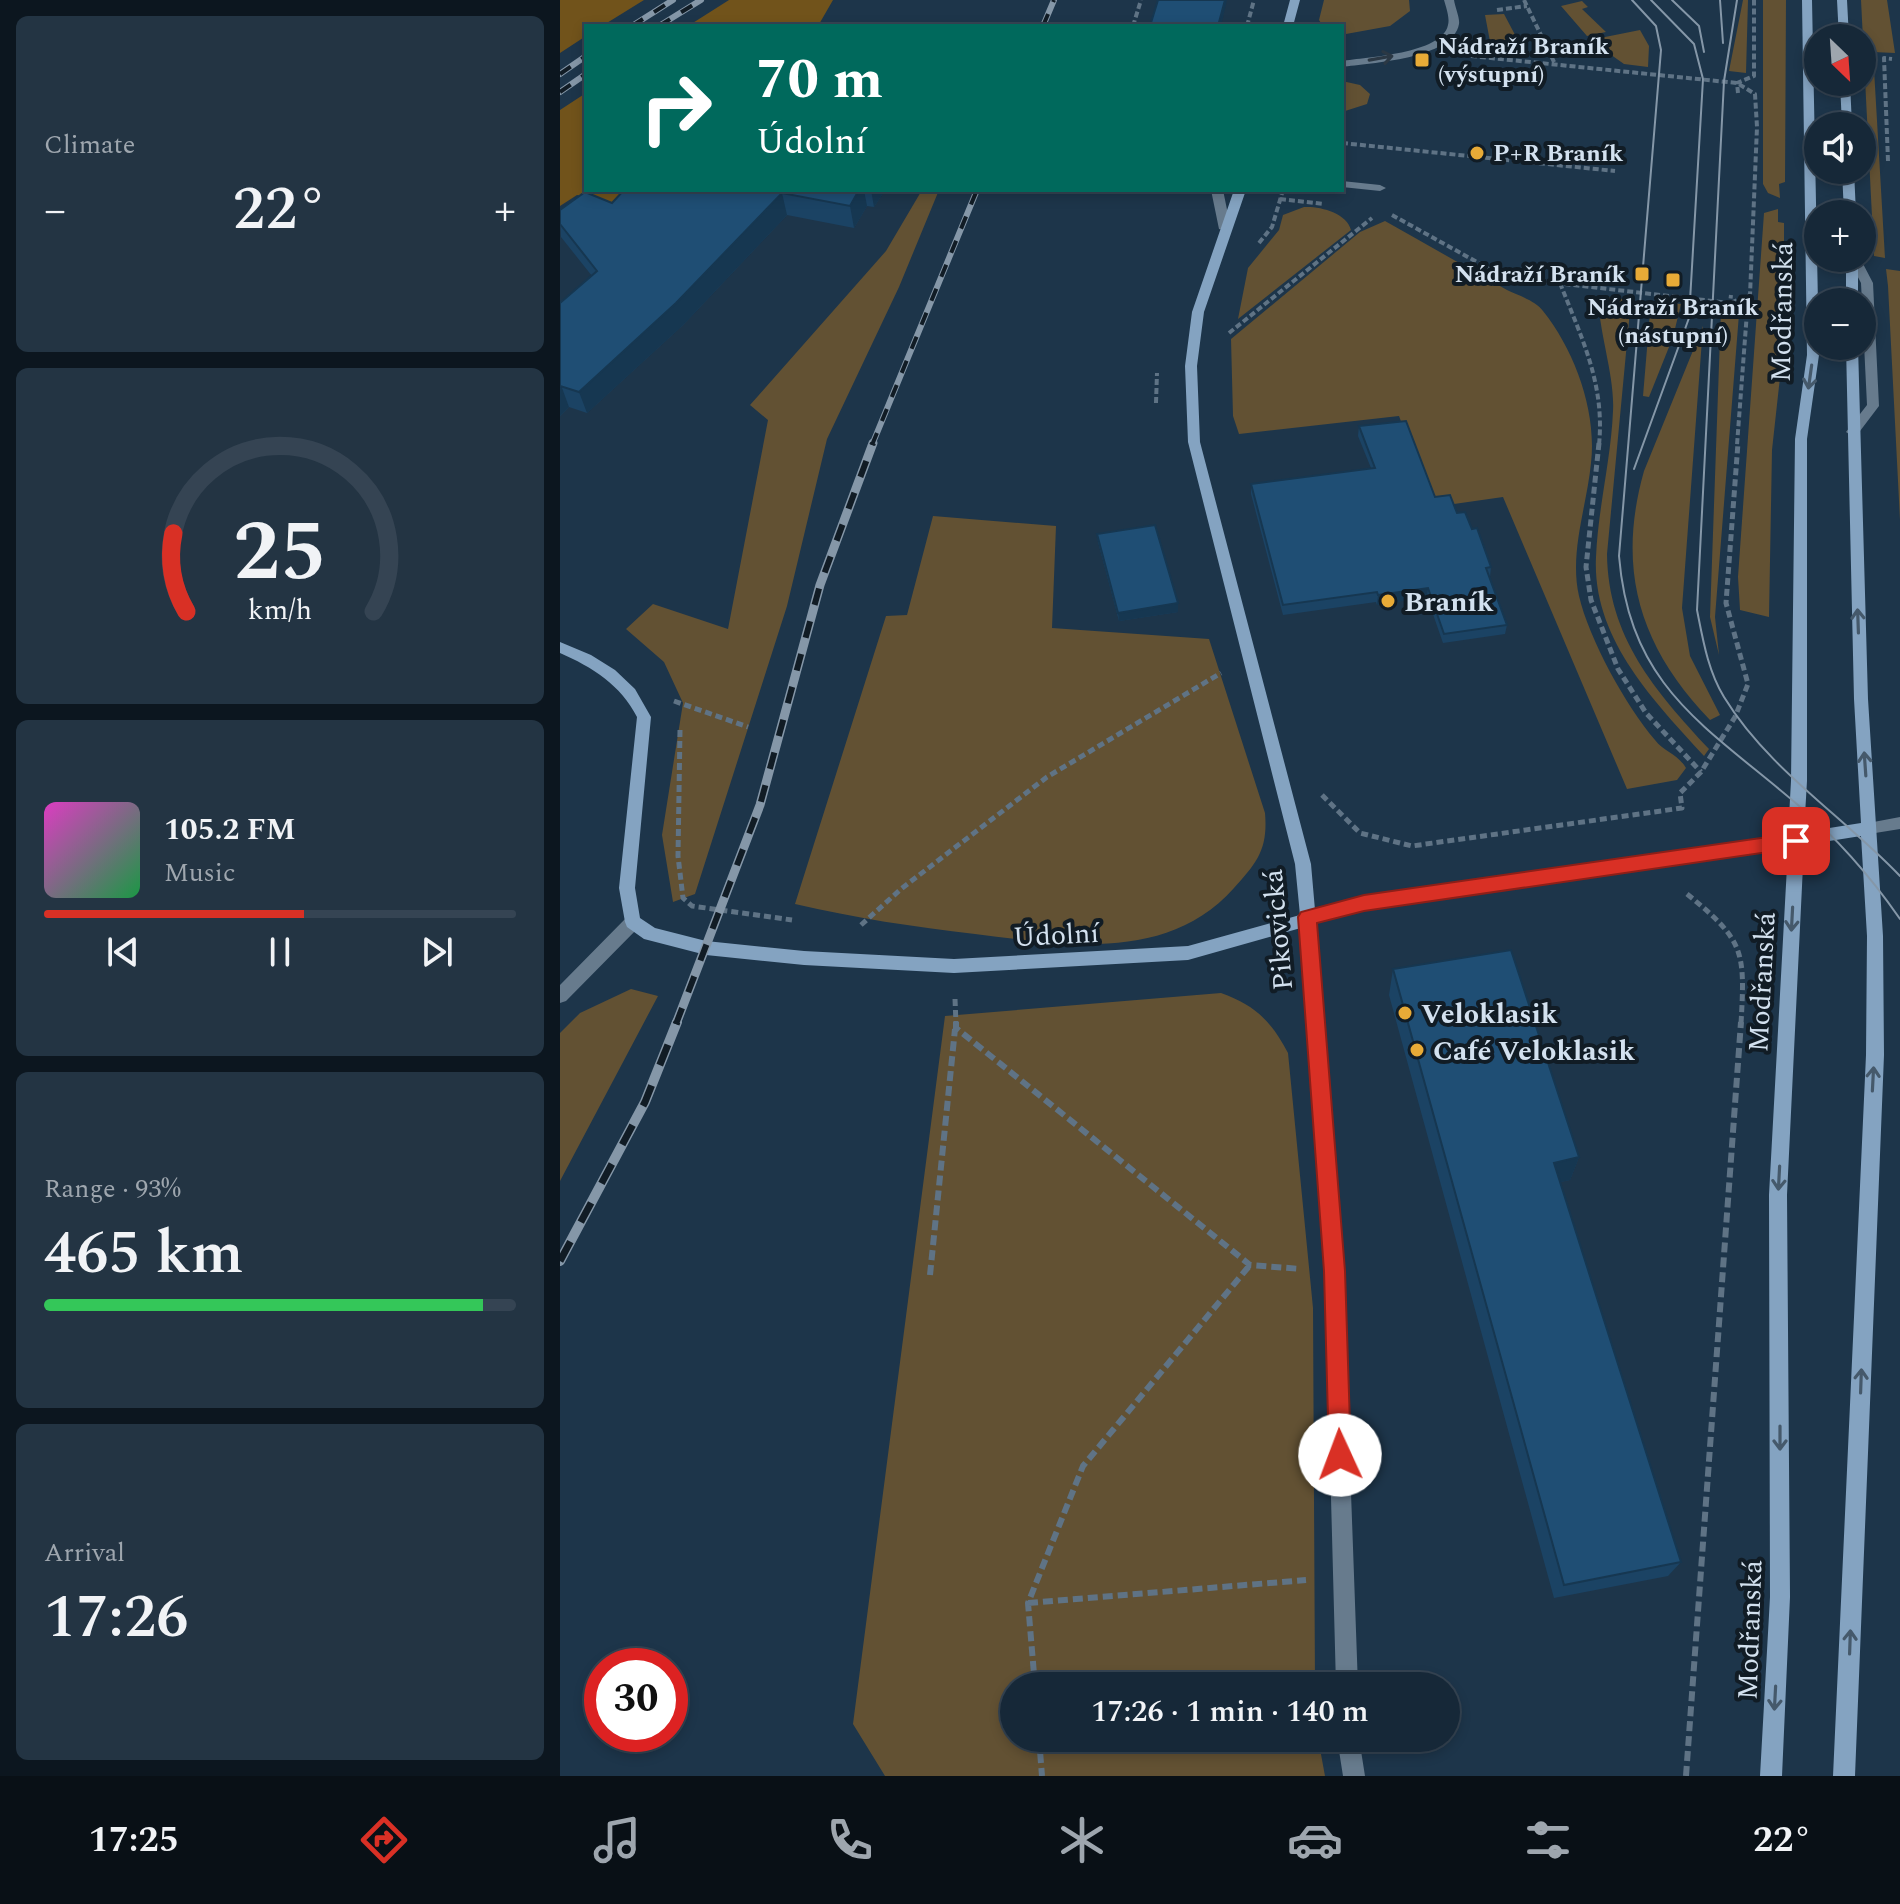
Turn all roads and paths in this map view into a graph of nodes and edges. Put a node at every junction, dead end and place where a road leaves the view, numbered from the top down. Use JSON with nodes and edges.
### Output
{"nodes":[{"id":1,"x":1141,"y":0,"type":"edge"},
{"id":2,"x":1254,"y":0,"type":"edge"},
{"id":3,"x":1295,"y":0,"type":"edge"},
{"id":4,"x":1449,"y":0,"type":"edge"},
{"id":5,"x":1524,"y":0,"type":"edge"},
{"id":6,"x":1754,"y":0,"type":"edge"},
{"id":7,"x":1807,"y":0,"type":"edge"},
{"id":8,"x":1842,"y":0,"type":"edge"},
{"id":9,"x":1527,"y":6,"type":"junction"},
{"id":10,"x":1497,"y":10,"type":"dead end"},
{"id":11,"x":1134,"y":24,"type":"edge"},
{"id":12,"x":1248,"y":24,"type":"edge"},
{"id":13,"x":1289,"y":24,"type":"edge"},
{"id":14,"x":1843,"y":24,"type":"edge"},
{"id":15,"x":1463,"y":55,"type":"dead end"},
{"id":16,"x":1892,"y":59,"type":"dead end"},
{"id":17,"x":1344,"y":64,"type":"edge"},
{"id":18,"x":1556,"y":65,"type":"junction"},
{"id":19,"x":1639,"y":73,"type":"junction"},
{"id":20,"x":1737,"y":83,"type":"junction"},
{"id":21,"x":1637,"y":84,"type":"dead end"},
{"id":22,"x":1738,"y":93,"type":"dead end"},
{"id":23,"x":1344,"y":143,"type":"edge"},
{"id":24,"x":1888,"y":161,"type":"dead end"},
{"id":25,"x":1615,"y":171,"type":"dead end"},
{"id":26,"x":1344,"y":184,"type":"edge"},
{"id":27,"x":1380,"y":188,"type":"dead end"},
{"id":28,"x":1217,"y":192,"type":"edge"},
{"id":29,"x":1239,"y":192,"type":"edge"},
{"id":30,"x":1282,"y":192,"type":"edge"},
{"id":31,"x":1280,"y":199,"type":"junction"},
{"id":32,"x":1338,"y":205,"type":"dead end"},
{"id":33,"x":1225,"y":229,"type":"junction"},
{"id":34,"x":1253,"y":249,"type":"dead end"},
{"id":35,"x":1861,"y":272,"type":"edge"},
{"id":36,"x":1560,"y":283,"type":"junction"},
{"id":37,"x":1731,"y":295,"type":"dead end"},
{"id":38,"x":1730,"y":303,"type":"junction"},
{"id":39,"x":1232,"y":320,"type":"dead end"},
{"id":40,"x":1229,"y":333,"type":"junction"},
{"id":41,"x":1227,"y":344,"type":"dead end"},
{"id":42,"x":1852,"y":360,"type":"edge"},
{"id":43,"x":1160,"y":362,"type":"dead end"},
{"id":44,"x":1156,"y":407,"type":"dead end"},
{"id":45,"x":1852,"y":432,"type":"junction"},
{"id":46,"x":560,"y":647,"type":"edge"},
{"id":47,"x":1226,"y":667,"type":"dead end"},
{"id":48,"x":665,"y":690,"type":"dead end"},
{"id":49,"x":671,"y":701,"type":"junction"},
{"id":50,"x":675,"y":712,"type":"dead end"},
{"id":51,"x":679,"y":724,"type":"dead end"},
{"id":52,"x":748,"y":727,"type":"dead end"},
{"id":53,"x":1701,"y":772,"type":"junction"},
{"id":54,"x":1314,"y":786,"type":"dead end"},
{"id":55,"x":1900,"y":823,"type":"edge"},
{"id":56,"x":1869,"y":828,"type":"junction"},
{"id":57,"x":1796,"y":841,"type":"junction"},
{"id":58,"x":1687,"y":894,"type":"dead end"},
{"id":59,"x":1308,"y":917,"type":"junction"},
{"id":60,"x":798,"y":921,"type":"dead end"},
{"id":61,"x":633,"y":922,"type":"junction"},
{"id":62,"x":852,"y":926,"type":"dead end"},
{"id":63,"x":954,"y":966,"type":"junction"},
{"id":64,"x":560,"y":996,"type":"edge"},
{"id":65,"x":956,"y":1028,"type":"junction"},
{"id":66,"x":1250,"y":1265,"type":"junction"},
{"id":67,"x":1334,"y":1271,"type":"junction"},
{"id":68,"x":930,"y":1275,"type":"dead end"},
{"id":69,"x":1343,"y":1577,"type":"junction"},
{"id":70,"x":1028,"y":1603,"type":"junction"},
{"id":71,"x":1034,"y":1672,"type":"edge"},
{"id":72,"x":1346,"y":1672,"type":"edge"},
{"id":73,"x":1040,"y":1752,"type":"edge"},
{"id":74,"x":1350,"y":1752,"type":"edge"},
{"id":75,"x":1042,"y":1776,"type":"edge"},
{"id":76,"x":1354,"y":1776,"type":"edge"},
{"id":77,"x":1686,"y":1776,"type":"edge"},
{"id":78,"x":1771,"y":1776,"type":"edge"},
{"id":79,"x":1844,"y":1776,"type":"edge"}],
"edges":[{"from":1,"to":11,"type":"path"},
{"from":2,"to":12,"type":"path"},
{"from":3,"to":13,"type":"main road"},
{"from":17,"to":4,"type":"street","one_way":true},
{"from":5,"to":9,"type":"path"},
{"from":6,"to":20,"type":"path"},
{"from":7,"to":57,"type":"main road","name":"Modřanská","one_way":true},
{"from":8,"to":14,"type":"main road"},
{"from":9,"to":10,"type":"path"},
{"from":9,"to":18,"type":"path"},
{"from":15,"to":18,"type":"path"},
{"from":16,"to":24,"type":"path"},
{"from":18,"to":19,"type":"path"},
{"from":19,"to":20,"type":"path"},
{"from":19,"to":21,"type":"path"},
{"from":20,"to":22,"type":"path"},
{"from":20,"to":38,"type":"path"},
{"from":23,"to":25,"type":"path"},
{"from":26,"to":27,"type":"street"},
{"from":28,"to":33,"type":"street"},
{"from":29,"to":33,"type":"main road","name":"Pikovická"},
{"from":30,"to":31,"type":"path"},
{"from":31,"to":32,"type":"path"},
{"from":31,"to":34,"type":"path"},
{"from":33,"to":59,"type":"main road","name":"Pikovická"},
{"from":35,"to":45,"type":"street"},
{"from":36,"to":38,"type":"path"},
{"from":36,"to":40,"type":"path"},
{"from":36,"to":53,"type":"path"},
{"from":37,"to":38,"type":"path"},
{"from":38,"to":53,"type":"path"},
{"from":39,"to":40,"type":"path"},
{"from":40,"to":41,"type":"path"},
{"from":42,"to":45,"type":"main road"},
{"from":43,"to":44,"type":"path"},
{"from":56,"to":45,"type":"main road","one_way":true},
{"from":46,"to":61,"type":"main road"},
{"from":47,"to":62,"type":"path"},
{"from":48,"to":49,"type":"path"},
{"from":49,"to":50,"type":"path"},
{"from":49,"to":52,"type":"path"},
{"from":51,"to":60,"type":"path"},
{"from":53,"to":54,"type":"path"},
{"from":55,"to":56,"type":"street"},
{"from":56,"to":57,"type":"main road","name":"Údolní"},
{"from":79,"to":56,"type":"main road","one_way":true},
{"from":57,"to":59,"type":"main road","name":"Údolní"},
{"from":57,"to":78,"type":"main road","name":"Modřanská","one_way":true},
{"from":58,"to":77,"type":"path"},
{"from":59,"to":63,"type":"main road","name":"Údolní"},
{"from":59,"to":67,"type":"street","name":"Pikovická"},
{"from":61,"to":63,"type":"main road","name":"Údolní"},
{"from":61,"to":64,"type":"street"},
{"from":63,"to":65,"type":"path"},
{"from":65,"to":66,"type":"path"},
{"from":65,"to":68,"type":"path"},
{"from":66,"to":67,"type":"path"},
{"from":66,"to":70,"type":"path"},
{"from":67,"to":69,"type":"street","name":"Pikovická"},
{"from":69,"to":70,"type":"path"},
{"from":69,"to":72,"type":"street","name":"Pikovická"},
{"from":70,"to":71,"type":"path"},
{"from":73,"to":75,"type":"path"},
{"from":74,"to":76,"type":"street"}]}
